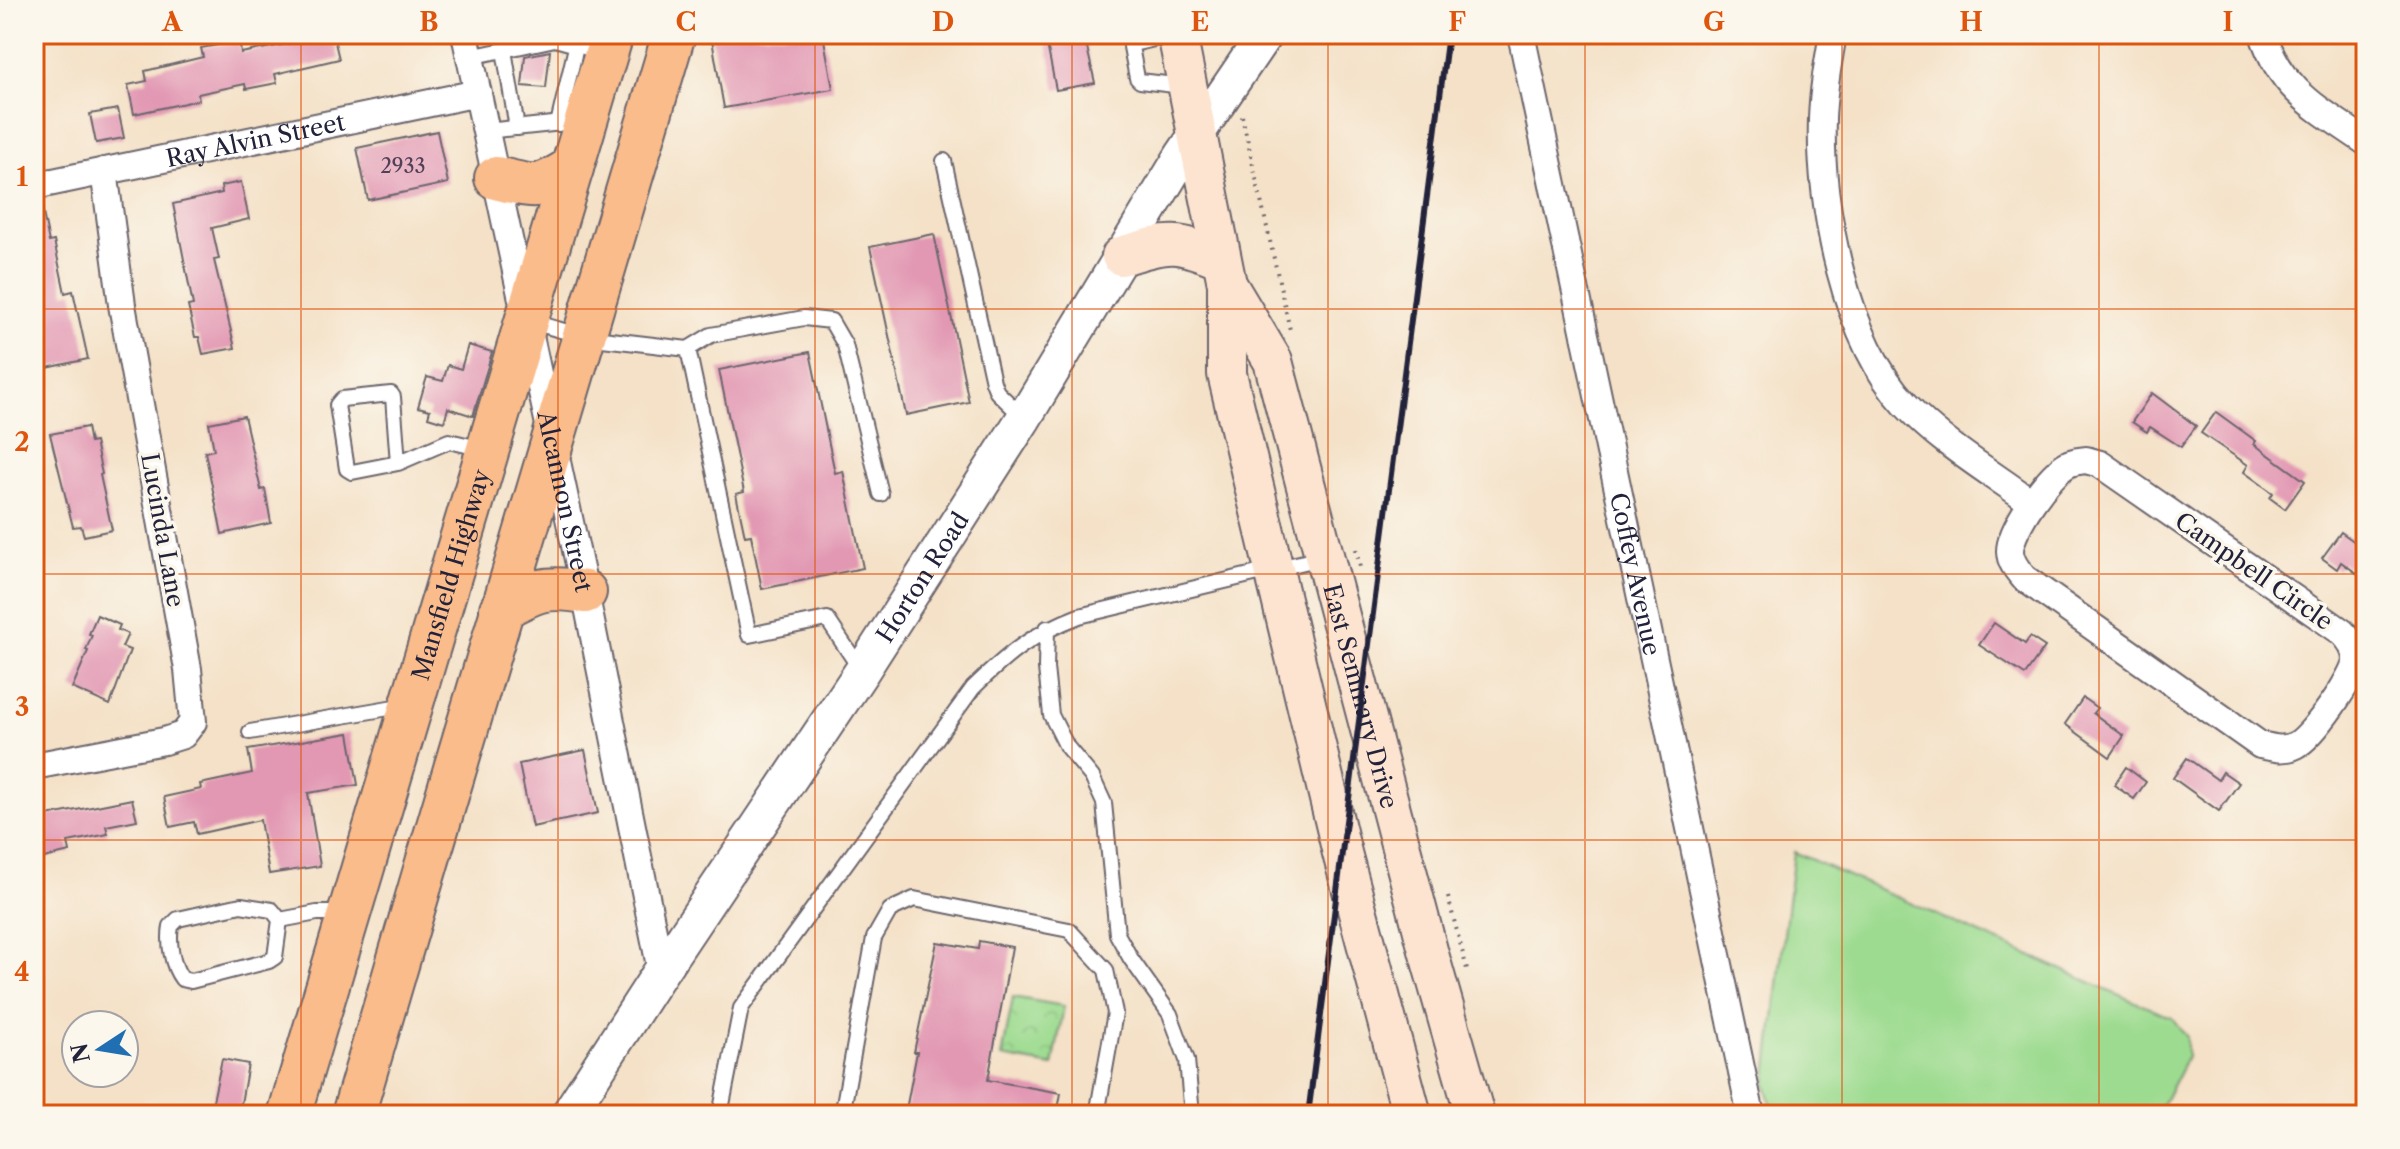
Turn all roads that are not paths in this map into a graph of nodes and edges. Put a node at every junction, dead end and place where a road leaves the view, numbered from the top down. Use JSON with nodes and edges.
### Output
{"nodes":[{"id":1,"x":674,"y":34,"type":"edge"},
{"id":2,"x":1176,"y":34,"type":"edge"},
{"id":3,"x":1265,"y":34,"type":"edge"},
{"id":4,"x":1521,"y":34,"type":"edge"},
{"id":5,"x":1833,"y":34,"type":"edge"},
{"id":6,"x":2263,"y":34,"type":"edge"},
{"id":7,"x":525,"y":39,"type":"edge"},
{"id":8,"x":594,"y":41,"type":"edge"},
{"id":9,"x":468,"y":46,"type":"edge"},
{"id":10,"x":504,"y":50,"type":"junction"},
{"id":11,"x":478,"y":93,"type":"junction"},
{"id":12,"x":572,"y":122,"type":"junction"},
{"id":13,"x":517,"y":128,"type":"junction"},
{"id":14,"x":486,"y":131,"type":"junction"},
{"id":15,"x":1197,"y":132,"type":"junction"},
{"id":16,"x":2366,"y":142,"type":"edge"},
{"id":17,"x":944,"y":161,"type":"dead end"},
{"id":18,"x":572,"y":168,"type":"junction"},
{"id":19,"x":104,"y":171,"type":"junction"},
{"id":20,"x":496,"y":178,"type":"junction"},
{"id":21,"x":34,"y":186,"type":"edge"},
{"id":22,"x":1121,"y":256,"type":"junction"},
{"id":23,"x":1224,"y":272,"type":"junction"},
{"id":24,"x":525,"y":320,"type":"junction"},
{"id":25,"x":585,"y":337,"type":"junction"},
{"id":26,"x":688,"y":349,"type":"junction"},
{"id":27,"x":1024,"y":418,"type":"junction"},
{"id":28,"x":553,"y":447,"type":"junction"},
{"id":29,"x":487,"y":450,"type":"junction"},
{"id":30,"x":398,"y":463,"type":"junction"},
{"id":31,"x":881,"y":494,"type":"dead end"},
{"id":32,"x":2031,"y":502,"type":"junction"},
{"id":33,"x":1325,"y":557,"type":"junction"},
{"id":34,"x":1273,"y":569,"type":"junction"},
{"id":35,"x":585,"y":592,"type":"junction"},
{"id":36,"x":501,"y":609,"type":"junction"},
{"id":37,"x":1047,"y":628,"type":"junction"},
{"id":38,"x":2366,"y":656,"type":"edge"},
{"id":39,"x":862,"y":671,"type":"junction"},
{"id":40,"x":2350,"y":678,"type":"junction"},
{"id":41,"x":411,"y":704,"type":"junction"},
{"id":42,"x":250,"y":732,"type":"dead end"},
{"id":43,"x":34,"y":766,"type":"edge"},
{"id":44,"x":348,"y":913,"type":"junction"},
{"id":45,"x":280,"y":920,"type":"junction"},
{"id":46,"x":661,"y":971,"type":"junction"},
{"id":47,"x":289,"y":1115,"type":"edge"},
{"id":48,"x":353,"y":1115,"type":"edge"},
{"id":49,"x":568,"y":1115,"type":"edge"},
{"id":50,"x":720,"y":1115,"type":"edge"},
{"id":51,"x":842,"y":1115,"type":"edge"},
{"id":52,"x":1097,"y":1115,"type":"edge"},
{"id":53,"x":1192,"y":1115,"type":"edge"},
{"id":54,"x":1412,"y":1115,"type":"edge"},
{"id":55,"x":1475,"y":1115,"type":"edge"},
{"id":56,"x":1751,"y":1115,"type":"edge"}],
"edges":[{"from":1,"to":25,"type":"main road"},
{"from":2,"to":15,"type":"main road","name":"East Seminary Drive"},
{"from":3,"to":15,"type":"street","name":"Horton Road"},
{"from":4,"to":56,"type":"street","name":"Coffey Avenue"},
{"from":5,"to":32,"type":"street"},
{"from":6,"to":16,"type":"street"},
{"from":7,"to":8,"type":"lane"},
{"from":7,"to":10,"type":"lane"},
{"from":8,"to":12,"type":"main road","name":"Mansfield Highway"},
{"from":9,"to":10,"type":"lane"},
{"from":9,"to":11,"type":"street","name":"Alcannon Street"},
{"from":10,"to":13,"type":"lane"},
{"from":11,"to":14,"type":"street","name":"Alcannon Street"},
{"from":11,"to":19,"type":"street","name":"Ray Alvin Street"},
{"from":12,"to":13,"type":"lane"},
{"from":12,"to":18,"type":"main road","name":"Mansfield Highway"},
{"from":13,"to":14,"type":"lane"},
{"from":14,"to":20,"type":"street","name":"Alcannon Street"},
{"from":15,"to":22,"type":"street","name":"Horton Road"},
{"from":15,"to":23,"type":"main road","name":"East Seminary Drive"},
{"from":17,"to":27,"type":"lane"},
{"from":18,"to":20,"type":"main road"},
{"from":18,"to":24,"type":"main road","name":"Mansfield Highway"},
{"from":19,"to":21,"type":"street","name":"Ray Alvin Street"},
{"from":19,"to":43,"type":"street","name":"Lucinda Lane"},
{"from":20,"to":24,"type":"street","name":"Alcannon Street"},
{"from":22,"to":23,"type":"main road"},
{"from":22,"to":27,"type":"street","name":"Horton Road"},
{"from":23,"to":33,"type":"main road","name":"East Seminary Drive"},
{"from":23,"to":34,"type":"main road","name":"East Seminary Drive"},
{"from":24,"to":25,"type":"lane"},
{"from":24,"to":28,"type":"street","name":"Alcannon Street"},
{"from":24,"to":29,"type":"main road","name":"Mansfield Highway"},
{"from":25,"to":26,"type":"lane"},
{"from":25,"to":28,"type":"main road"},
{"from":26,"to":31,"type":"lane"},
{"from":26,"to":39,"type":"lane"},
{"from":27,"to":39,"type":"street","name":"Horton Road"},
{"from":28,"to":35,"type":"street","name":"Alcannon Street"},
{"from":28,"to":36,"type":"main road"},
{"from":29,"to":30,"type":"lane"},
{"from":29,"to":41,"type":"main road","name":"Mansfield Highway"},
{"from":30,"to":30,"type":"lane"},
{"from":32,"to":40,"type":"street","name":"Campbell Circle"},
{"from":32,"to":40,"type":"street","name":"Campbell Circle"},
{"from":33,"to":34,"type":"lane"},
{"from":33,"to":55,"type":"main road","name":"East Seminary Drive"},
{"from":34,"to":37,"type":"lane"},
{"from":34,"to":54,"type":"main road","name":"East Seminary Drive"},
{"from":35,"to":36,"type":"main road"},
{"from":35,"to":46,"type":"street","name":"Alcannon Street"},
{"from":36,"to":48,"type":"main road"},
{"from":37,"to":50,"type":"lane"},
{"from":37,"to":53,"type":"lane"},
{"from":38,"to":40,"type":"street"},
{"from":39,"to":46,"type":"street","name":"Horton Road"},
{"from":41,"to":42,"type":"lane"},
{"from":41,"to":44,"type":"main road","name":"Mansfield Highway"},
{"from":44,"to":45,"type":"lane"},
{"from":44,"to":47,"type":"main road","name":"Mansfield Highway"},
{"from":45,"to":45,"type":"lane"},
{"from":46,"to":49,"type":"street","name":"Horton Road"},
{"from":51,"to":52,"type":"lane"}]}
